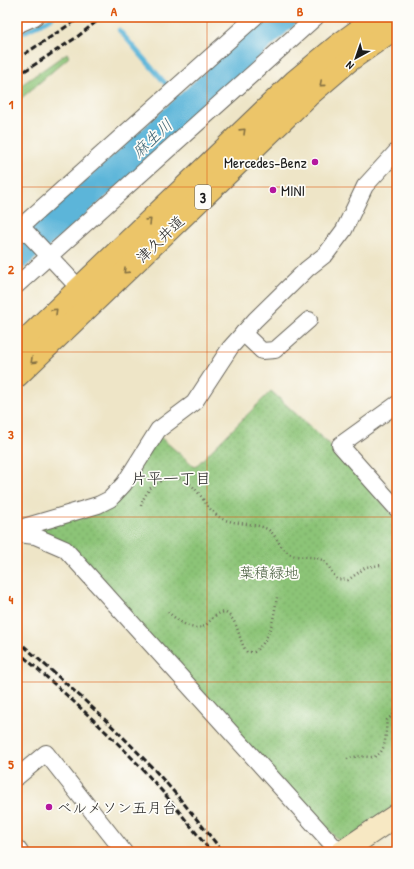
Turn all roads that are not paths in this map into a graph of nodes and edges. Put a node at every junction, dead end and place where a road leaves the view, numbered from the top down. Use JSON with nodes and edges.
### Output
{"nodes":[{"id":1,"x":35,"y":17,"type":"edge"},
{"id":2,"x":254,"y":17,"type":"edge"},
{"id":3,"x":316,"y":17,"type":"edge"},
{"id":4,"x":377,"y":17,"type":"edge"},
{"id":5,"x":17,"y":25,"type":"edge"},
{"id":6,"x":397,"y":27,"type":"edge"},
{"id":7,"x":397,"y":151,"type":"edge"},
{"id":8,"x":20,"y":227,"type":"edge"},
{"id":9,"x":47,"y":253,"type":"junction"},
{"id":10,"x":17,"y":285,"type":"edge"},
{"id":11,"x":79,"y":288,"type":"junction"},
{"id":12,"x":309,"y":320,"type":"dead end"},
{"id":13,"x":243,"y":333,"type":"junction"},
{"id":14,"x":17,"y":348,"type":"edge"},
{"id":15,"x":17,"y":376,"type":"edge"},
{"id":16,"x":397,"y":404,"type":"edge"},
{"id":17,"x":397,"y":509,"type":"edge"},
{"id":18,"x":17,"y":529,"type":"edge"},
{"id":19,"x":17,"y":534,"type":"edge"},
{"id":20,"x":17,"y":777,"type":"edge"},
{"id":21,"x":396,"y":817,"type":"edge"},
{"id":22,"x":17,"y":848,"type":"edge"},
{"id":23,"x":20,"y":852,"type":"edge"},
{"id":24,"x":124,"y":852,"type":"edge"},
{"id":25,"x":341,"y":852,"type":"edge"}],
"edges":[{"from":1,"to":5,"type":"street"},
{"from":2,"to":8,"type":"street"},
{"from":3,"to":9,"type":"street"},
{"from":11,"to":4,"type":"main road","name":"津久井道","number":"3","one_way":true},
{"from":6,"to":15,"type":"main road","name":"津久井道","number":"3","one_way":true},
{"from":7,"to":13,"type":"street"},
{"from":8,"to":9,"type":"street"},
{"from":9,"to":10,"type":"street"},
{"from":9,"to":11,"type":"street"},
{"from":14,"to":11,"type":"main road","name":"津久井道","number":"3","one_way":true},
{"from":12,"to":13,"type":"street"},
{"from":13,"to":18,"type":"street"},
{"from":16,"to":17,"type":"street"},
{"from":19,"to":25,"type":"street"},
{"from":20,"to":24,"type":"street"},
{"from":21,"to":25,"type":"street"},
{"from":22,"to":23,"type":"street"}]}
